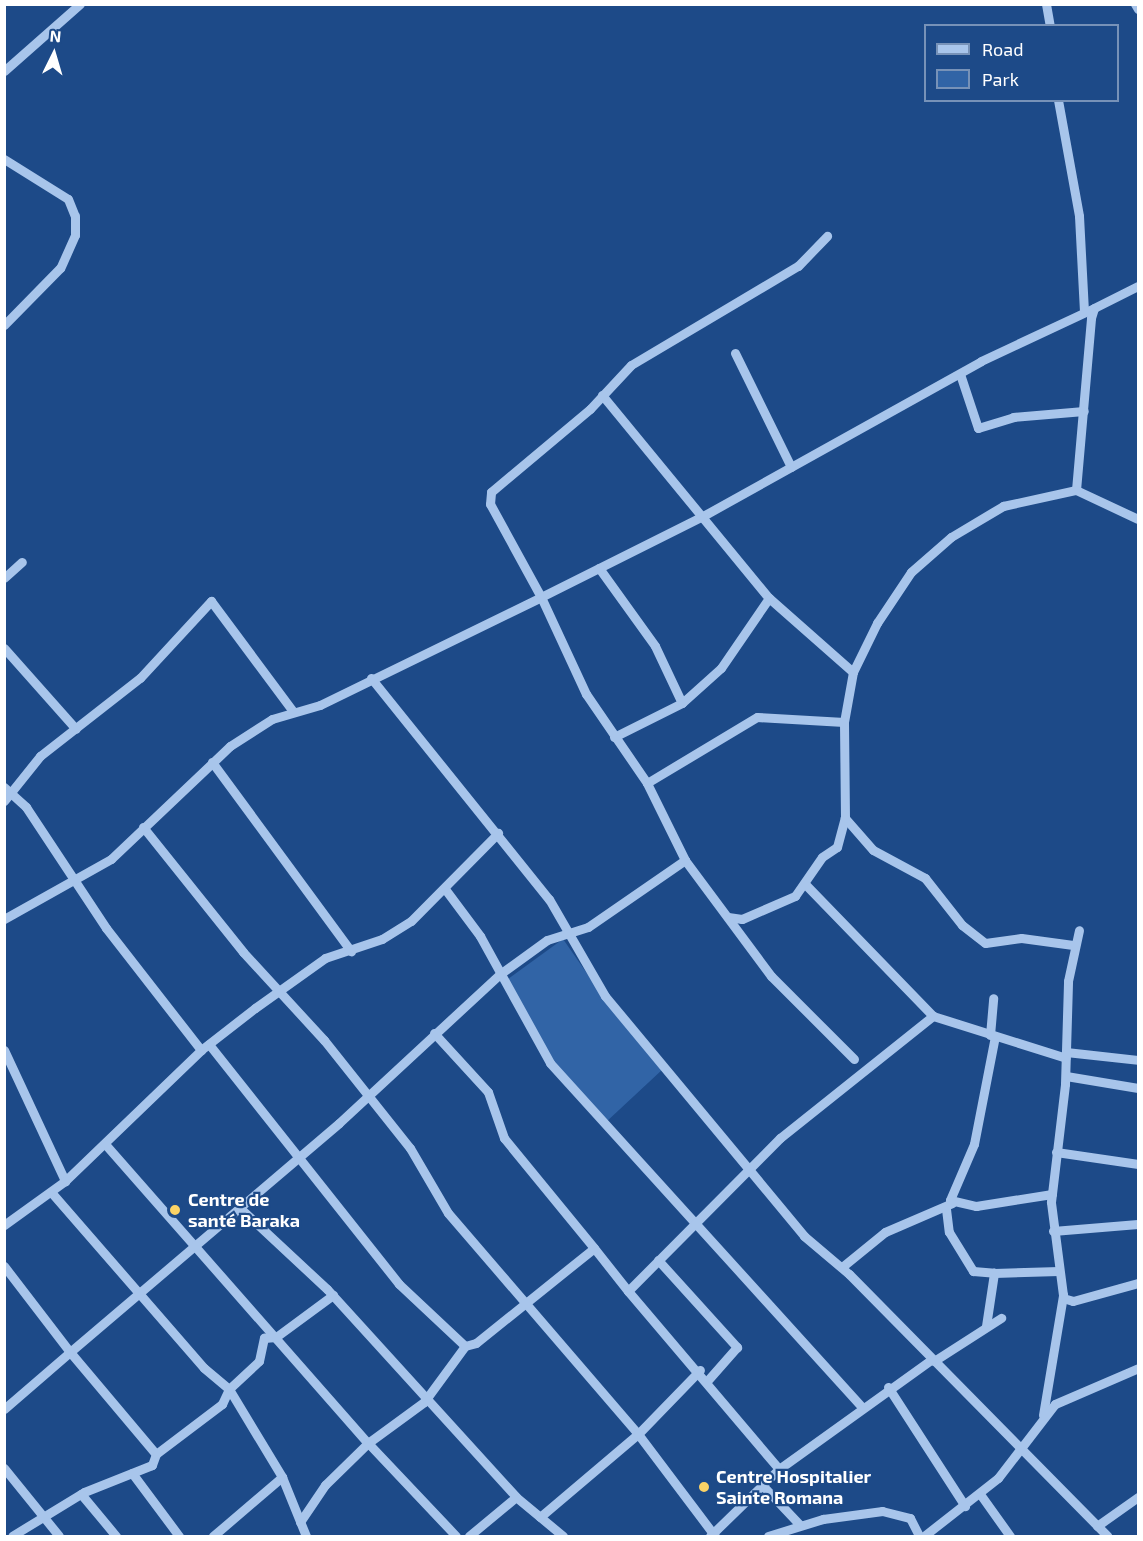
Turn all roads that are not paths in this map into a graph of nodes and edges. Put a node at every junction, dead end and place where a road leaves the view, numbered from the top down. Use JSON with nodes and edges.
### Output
{"nodes":[{"id":1,"x":80,"y":4,"type":"edge"},
{"id":2,"x":1046,"y":4,"type":"edge"},
{"id":3,"x":1135,"y":4,"type":"edge"},
{"id":4,"x":1138,"y":9,"type":"edge"},
{"id":5,"x":1050,"y":24,"type":"edge"},
{"id":6,"x":4,"y":71,"type":"edge"},
{"id":7,"x":1058,"y":102,"type":"edge"},
{"id":8,"x":4,"y":159,"type":"edge"},
{"id":9,"x":827,"y":236,"type":"dead end"},
{"id":10,"x":1138,"y":286,"type":"edge"},
{"id":11,"x":1094,"y":308,"type":"junction"},
{"id":12,"x":1084,"y":312,"type":"junction"},
{"id":13,"x":4,"y":325,"type":"edge"},
{"id":14,"x":735,"y":353,"type":"dead end"},
{"id":15,"x":960,"y":374,"type":"junction"},
{"id":16,"x":602,"y":395,"type":"junction"},
{"id":17,"x":1084,"y":411,"type":"junction"},
{"id":18,"x":790,"y":467,"type":"junction"},
{"id":19,"x":1076,"y":490,"type":"junction"},
{"id":20,"x":703,"y":516,"type":"junction"},
{"id":21,"x":1138,"y":519,"type":"edge"},
{"id":22,"x":22,"y":562,"type":"dead end"},
{"id":23,"x":599,"y":568,"type":"junction"},
{"id":24,"x":4,"y":578,"type":"edge"},
{"id":25,"x":541,"y":597,"type":"junction"},
{"id":26,"x":769,"y":598,"type":"junction"},
{"id":27,"x":4,"y":648,"type":"edge"},
{"id":28,"x":853,"y":672,"type":"junction"},
{"id":29,"x":371,"y":678,"type":"junction"},
{"id":30,"x":682,"y":703,"type":"junction"},
{"id":31,"x":292,"y":710,"type":"junction"},
{"id":32,"x":844,"y":722,"type":"junction"},
{"id":33,"x":76,"y":729,"type":"junction"},
{"id":34,"x":614,"y":737,"type":"junction"},
{"id":35,"x":212,"y":762,"type":"junction"},
{"id":36,"x":646,"y":783,"type":"junction"},
{"id":37,"x":7,"y":794,"type":"edge"},
{"id":38,"x":846,"y":818,"type":"junction"},
{"id":39,"x":143,"y":827,"type":"junction"},
{"id":40,"x":498,"y":833,"type":"junction"},
{"id":41,"x":685,"y":860,"type":"junction"},
{"id":42,"x":73,"y":879,"type":"junction"},
{"id":43,"x":806,"y":885,"type":"junction"},
{"id":44,"x":444,"y":889,"type":"junction"},
{"id":45,"x":728,"y":917,"type":"junction"},
{"id":46,"x":4,"y":918,"type":"edge"},
{"id":47,"x":1079,"y":930,"type":"dead end"},
{"id":48,"x":569,"y":931,"type":"junction"},
{"id":49,"x":1073,"y":945,"type":"junction"},
{"id":50,"x":351,"y":951,"type":"junction"},
{"id":51,"x":500,"y":974,"type":"junction"},
{"id":52,"x":279,"y":993,"type":"junction"},
{"id":53,"x":993,"y":998,"type":"dead end"},
{"id":54,"x":933,"y":1016,"type":"junction"},
{"id":55,"x":434,"y":1033,"type":"junction"},
{"id":56,"x":992,"y":1036,"type":"junction"},
{"id":57,"x":205,"y":1047,"type":"junction"},
{"id":58,"x":4,"y":1050,"type":"edge"},
{"id":59,"x":1066,"y":1055,"type":"junction"},
{"id":60,"x":854,"y":1059,"type":"dead end"},
{"id":61,"x":1138,"y":1060,"type":"edge"},
{"id":62,"x":1066,"y":1076,"type":"junction"},
{"id":63,"x":1138,"y":1088,"type":"edge"},
{"id":64,"x":365,"y":1096,"type":"junction"},
{"id":65,"x":105,"y":1144,"type":"junction"},
{"id":66,"x":1056,"y":1152,"type":"junction"},
{"id":67,"x":298,"y":1158,"type":"junction"},
{"id":68,"x":1138,"y":1164,"type":"edge"},
{"id":69,"x":751,"y":1170,"type":"junction"},
{"id":70,"x":65,"y":1180,"type":"junction"},
{"id":71,"x":51,"y":1192,"type":"junction"},
{"id":72,"x":1052,"y":1194,"type":"junction"},
{"id":73,"x":949,"y":1206,"type":"junction"},
{"id":74,"x":240,"y":1208,"type":"junction"},
{"id":75,"x":693,"y":1223,"type":"junction"},
{"id":76,"x":1138,"y":1224,"type":"edge"},
{"id":77,"x":4,"y":1225,"type":"edge"},
{"id":78,"x":1053,"y":1231,"type":"junction"},
{"id":79,"x":194,"y":1244,"type":"junction"},
{"id":80,"x":594,"y":1248,"type":"junction"},
{"id":81,"x":658,"y":1260,"type":"junction"},
{"id":82,"x":4,"y":1266,"type":"edge"},
{"id":83,"x":842,"y":1267,"type":"junction"},
{"id":84,"x":1059,"y":1271,"type":"junction"},
{"id":85,"x":994,"y":1273,"type":"junction"},
{"id":86,"x":1138,"y":1283,"type":"edge"},
{"id":87,"x":139,"y":1290,"type":"junction"},
{"id":88,"x":628,"y":1291,"type":"junction"},
{"id":89,"x":333,"y":1295,"type":"junction"},
{"id":90,"x":1063,"y":1298,"type":"junction"},
{"id":91,"x":526,"y":1303,"type":"junction"},
{"id":92,"x":1001,"y":1318,"type":"dead end"},
{"id":93,"x":986,"y":1326,"type":"junction"},
{"id":94,"x":276,"y":1337,"type":"junction"},
{"id":95,"x":465,"y":1346,"type":"junction"},
{"id":96,"x":70,"y":1352,"type":"junction"},
{"id":97,"x":933,"y":1360,"type":"junction"},
{"id":98,"x":1136,"y":1369,"type":"edge"},
{"id":99,"x":700,"y":1370,"type":"junction"},
{"id":100,"x":708,"y":1380,"type":"junction"},
{"id":101,"x":1138,"y":1380,"type":"edge"},
{"id":102,"x":888,"y":1387,"type":"junction"},
{"id":103,"x":229,"y":1389,"type":"junction"},
{"id":104,"x":424,"y":1402,"type":"junction"},
{"id":105,"x":862,"y":1407,"type":"junction"},
{"id":106,"x":4,"y":1409,"type":"edge"},
{"id":107,"x":1043,"y":1414,"type":"junction"},
{"id":108,"x":638,"y":1434,"type":"junction"},
{"id":109,"x":368,"y":1443,"type":"junction"},
{"id":110,"x":1020,"y":1445,"type":"junction"},
{"id":111,"x":156,"y":1454,"type":"junction"},
{"id":112,"x":4,"y":1468,"type":"edge"},
{"id":113,"x":779,"y":1469,"type":"junction"},
{"id":114,"x":132,"y":1473,"type":"junction"},
{"id":115,"x":282,"y":1477,"type":"junction"},
{"id":116,"x":765,"y":1488,"type":"junction"},
{"id":117,"x":81,"y":1494,"type":"junction"},
{"id":118,"x":980,"y":1494,"type":"junction"},
{"id":119,"x":516,"y":1497,"type":"junction"},
{"id":120,"x":1138,"y":1497,"type":"edge"},
{"id":121,"x":965,"y":1506,"type":"junction"},
{"id":122,"x":44,"y":1517,"type":"junction"},
{"id":123,"x":540,"y":1517,"type":"junction"},
{"id":124,"x":300,"y":1522,"type":"junction"},
{"id":125,"x":800,"y":1525,"type":"junction"},
{"id":126,"x":1097,"y":1526,"type":"junction"},
{"id":127,"x":12,"y":1536,"type":"edge"},
{"id":128,"x":59,"y":1536,"type":"edge"},
{"id":129,"x":116,"y":1536,"type":"edge"},
{"id":130,"x":179,"y":1536,"type":"edge"},
{"id":131,"x":213,"y":1536,"type":"edge"},
{"id":132,"x":306,"y":1536,"type":"edge"},
{"id":133,"x":456,"y":1536,"type":"edge"},
{"id":134,"x":469,"y":1536,"type":"edge"},
{"id":135,"x":563,"y":1536,"type":"edge"},
{"id":136,"x":713,"y":1536,"type":"edge"},
{"id":137,"x":768,"y":1536,"type":"edge"},
{"id":138,"x":919,"y":1536,"type":"edge"},
{"id":139,"x":924,"y":1536,"type":"edge"},
{"id":140,"x":1010,"y":1536,"type":"edge"},
{"id":141,"x":1107,"y":1536,"type":"edge"}],
"edges":[{"from":1,"to":6,"type":"street"},
{"from":2,"to":5,"type":"street"},
{"from":3,"to":4,"type":"street"},
{"from":7,"to":12,"type":"street"},
{"from":8,"to":13,"type":"street"},
{"from":9,"to":16,"type":"street"},
{"from":10,"to":11,"type":"street"},
{"from":11,"to":12,"type":"street"},
{"from":11,"to":17,"type":"street"},
{"from":12,"to":15,"type":"street"},
{"from":14,"to":18,"type":"street"},
{"from":15,"to":17,"type":"street"},
{"from":15,"to":18,"type":"street"},
{"from":16,"to":20,"type":"street"},
{"from":16,"to":25,"type":"street"},
{"from":17,"to":19,"type":"street"},
{"from":18,"to":20,"type":"street"},
{"from":19,"to":21,"type":"street"},
{"from":19,"to":28,"type":"street"},
{"from":20,"to":23,"type":"street"},
{"from":20,"to":26,"type":"street"},
{"from":22,"to":24,"type":"street"},
{"from":23,"to":25,"type":"street"},
{"from":23,"to":30,"type":"street"},
{"from":25,"to":29,"type":"street"},
{"from":25,"to":34,"type":"street"},
{"from":26,"to":28,"type":"street"},
{"from":26,"to":30,"type":"street"},
{"from":27,"to":33,"type":"street"},
{"from":28,"to":32,"type":"street"},
{"from":29,"to":31,"type":"street"},
{"from":29,"to":40,"type":"street"},
{"from":30,"to":34,"type":"street"},
{"from":31,"to":33,"type":"street"},
{"from":31,"to":35,"type":"street"},
{"from":32,"to":36,"type":"street"},
{"from":32,"to":38,"type":"street"},
{"from":33,"to":37,"type":"street"},
{"from":34,"to":36,"type":"street"},
{"from":35,"to":39,"type":"street"},
{"from":35,"to":50,"type":"street"},
{"from":36,"to":41,"type":"street"},
{"from":37,"to":42,"type":"street"},
{"from":38,"to":43,"type":"street"},
{"from":38,"to":49,"type":"street"},
{"from":39,"to":42,"type":"street"},
{"from":39,"to":52,"type":"street"},
{"from":40,"to":44,"type":"street"},
{"from":40,"to":48,"type":"street"},
{"from":41,"to":45,"type":"street"},
{"from":41,"to":48,"type":"street"},
{"from":42,"to":46,"type":"street"},
{"from":42,"to":57,"type":"street"},
{"from":43,"to":45,"type":"street"},
{"from":43,"to":54,"type":"street"},
{"from":44,"to":50,"type":"street"},
{"from":44,"to":51,"type":"street"},
{"from":45,"to":60,"type":"street"},
{"from":47,"to":49,"type":"street"},
{"from":48,"to":51,"type":"street"},
{"from":48,"to":69,"type":"street"},
{"from":49,"to":59,"type":"street"},
{"from":50,"to":52,"type":"street"},
{"from":51,"to":55,"type":"street"},
{"from":51,"to":75,"type":"street"},
{"from":52,"to":57,"type":"street"},
{"from":52,"to":64,"type":"street"},
{"from":53,"to":56,"type":"street"},
{"from":54,"to":56,"type":"street"},
{"from":54,"to":69,"type":"street"},
{"from":55,"to":64,"type":"street"},
{"from":55,"to":80,"type":"street"},
{"from":56,"to":59,"type":"street"},
{"from":56,"to":73,"type":"street"},
{"from":57,"to":65,"type":"street"},
{"from":57,"to":67,"type":"street"},
{"from":58,"to":70,"type":"street"},
{"from":59,"to":61,"type":"street"},
{"from":59,"to":62,"type":"street"},
{"from":62,"to":63,"type":"street"},
{"from":62,"to":66,"type":"street"},
{"from":64,"to":67,"type":"street"},
{"from":64,"to":91,"type":"street"},
{"from":65,"to":70,"type":"street"},
{"from":65,"to":79,"type":"street"},
{"from":66,"to":68,"type":"street"},
{"from":66,"to":72,"type":"street"},
{"from":67,"to":74,"type":"street"},
{"from":67,"to":95,"type":"street"},
{"from":69,"to":75,"type":"street"},
{"from":69,"to":83,"type":"street"},
{"from":70,"to":71,"type":"street"},
{"from":71,"to":77,"type":"street"},
{"from":71,"to":87,"type":"street"},
{"from":72,"to":73,"type":"street"},
{"from":72,"to":78,"type":"street"},
{"from":73,"to":83,"type":"street"},
{"from":73,"to":85,"type":"street"},
{"from":74,"to":79,"type":"street"},
{"from":74,"to":89,"type":"street"},
{"from":75,"to":81,"type":"street"},
{"from":75,"to":105,"type":"street"},
{"from":76,"to":78,"type":"street"},
{"from":78,"to":84,"type":"street"},
{"from":79,"to":87,"type":"street"},
{"from":79,"to":94,"type":"street"},
{"from":80,"to":88,"type":"street"},
{"from":80,"to":91,"type":"street"},
{"from":81,"to":88,"type":"street"},
{"from":81,"to":100,"type":"street"},
{"from":82,"to":96,"type":"street"},
{"from":83,"to":97,"type":"street"},
{"from":84,"to":85,"type":"street"},
{"from":84,"to":90,"type":"street"},
{"from":85,"to":93,"type":"street"},
{"from":86,"to":90,"type":"street"},
{"from":87,"to":96,"type":"street"},
{"from":87,"to":103,"type":"street"},
{"from":88,"to":99,"type":"street"},
{"from":89,"to":94,"type":"street"},
{"from":89,"to":104,"type":"street"},
{"from":90,"to":107,"type":"street"},
{"from":91,"to":95,"type":"street"},
{"from":91,"to":108,"type":"street"},
{"from":92,"to":93,"type":"street"},
{"from":93,"to":97,"type":"street"},
{"from":94,"to":103,"type":"street"},
{"from":94,"to":109,"type":"street"},
{"from":95,"to":104,"type":"street"},
{"from":96,"to":106,"type":"street"},
{"from":96,"to":111,"type":"street"},
{"from":97,"to":102,"type":"street"},
{"from":97,"to":110,"type":"street"},
{"from":98,"to":101,"type":"street"},
{"from":98,"to":107,"type":"street"},
{"from":99,"to":100,"type":"street"},
{"from":99,"to":108,"type":"street"},
{"from":100,"to":113,"type":"street"},
{"from":102,"to":105,"type":"street"},
{"from":102,"to":121,"type":"street"},
{"from":103,"to":111,"type":"street"},
{"from":103,"to":115,"type":"street"},
{"from":104,"to":109,"type":"street"},
{"from":104,"to":119,"type":"street"},
{"from":105,"to":113,"type":"street"},
{"from":107,"to":110,"type":"street"},
{"from":108,"to":123,"type":"street"},
{"from":108,"to":136,"type":"street"},
{"from":109,"to":124,"type":"street"},
{"from":109,"to":133,"type":"street"},
{"from":110,"to":118,"type":"street"},
{"from":110,"to":126,"type":"street"},
{"from":111,"to":114,"type":"street"},
{"from":112,"to":122,"type":"street"},
{"from":113,"to":116,"type":"street"},
{"from":114,"to":117,"type":"street"},
{"from":114,"to":130,"type":"street"},
{"from":115,"to":124,"type":"street"},
{"from":115,"to":131,"type":"street"},
{"from":116,"to":125,"type":"street"},
{"from":116,"to":136,"type":"street"},
{"from":117,"to":122,"type":"street"},
{"from":117,"to":129,"type":"street"},
{"from":118,"to":121,"type":"street"},
{"from":118,"to":140,"type":"street"},
{"from":119,"to":123,"type":"street"},
{"from":119,"to":134,"type":"street"},
{"from":120,"to":126,"type":"street"},
{"from":121,"to":139,"type":"street"},
{"from":122,"to":127,"type":"street"},
{"from":122,"to":128,"type":"street"},
{"from":123,"to":135,"type":"street"},
{"from":124,"to":132,"type":"street"},
{"from":125,"to":137,"type":"street"},
{"from":125,"to":138,"type":"street"},
{"from":126,"to":141,"type":"street"}]}
